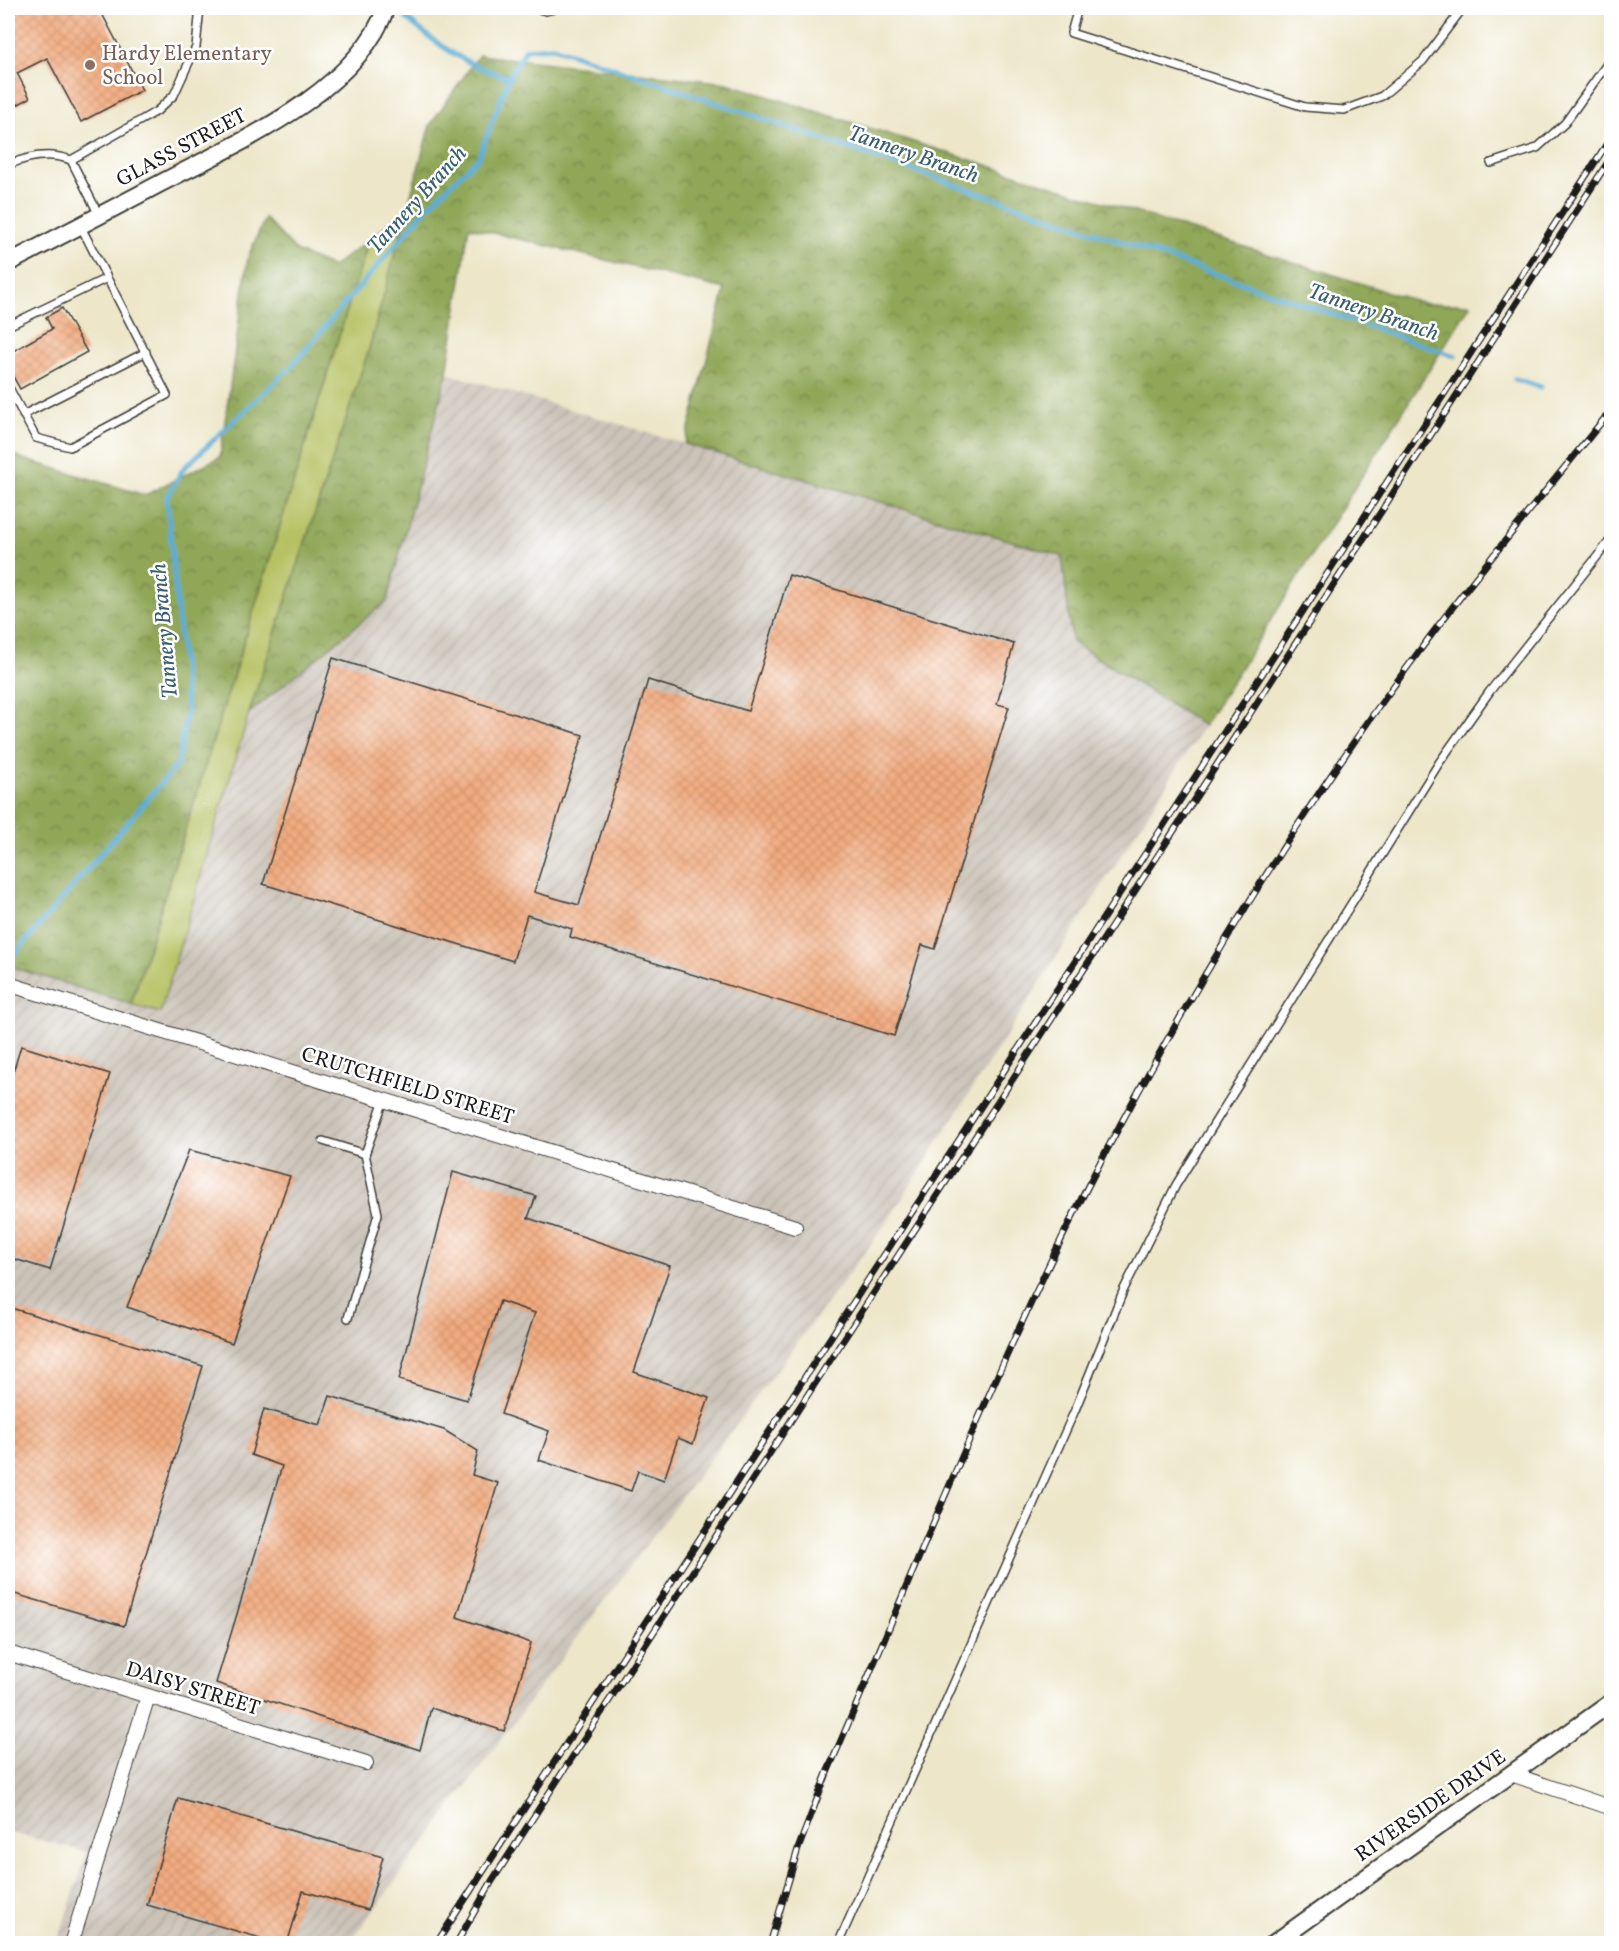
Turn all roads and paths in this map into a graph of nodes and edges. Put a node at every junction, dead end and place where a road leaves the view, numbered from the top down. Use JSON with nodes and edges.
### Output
{"nodes":[{"id":1,"x":200,"y":8,"type":"edge"},
{"id":2,"x":386,"y":8,"type":"edge"},
{"id":3,"x":535,"y":8,"type":"edge"},
{"id":4,"x":557,"y":8,"type":"edge"},
{"id":5,"x":1078,"y":8,"type":"edge"},
{"id":6,"x":1464,"y":8,"type":"edge"},
{"id":7,"x":1611,"y":57,"type":"edge"},
{"id":8,"x":71,"y":160,"type":"junction"},
{"id":9,"x":1491,"y":163,"type":"dead end"},
{"id":10,"x":8,"y":165,"type":"edge"},
{"id":11,"x":99,"y":215,"type":"junction"},
{"id":12,"x":81,"y":225,"type":"junction"},
{"id":13,"x":8,"y":263,"type":"edge"},
{"id":14,"x":107,"y":278,"type":"junction"},
{"id":15,"x":8,"y":326,"type":"edge"},
{"id":16,"x":146,"y":352,"type":"junction"},
{"id":17,"x":8,"y":386,"type":"edge"},
{"id":18,"x":23,"y":415,"type":"junction"},
{"id":19,"x":1611,"y":538,"type":"edge"},
{"id":20,"x":8,"y":984,"type":"edge"},
{"id":21,"x":384,"y":1100,"type":"junction"},
{"id":22,"x":323,"y":1141,"type":"dead end"},
{"id":23,"x":365,"y":1154,"type":"junction"},
{"id":24,"x":795,"y":1227,"type":"dead end"},
{"id":25,"x":348,"y":1318,"type":"dead end"},
{"id":26,"x":8,"y":1653,"type":"edge"},
{"id":27,"x":148,"y":1696,"type":"junction"},
{"id":28,"x":1611,"y":1702,"type":"edge"},
{"id":29,"x":366,"y":1763,"type":"dead end"},
{"id":30,"x":1511,"y":1774,"type":"junction"},
{"id":31,"x":1611,"y":1808,"type":"edge"},
{"id":32,"x":71,"y":1944,"type":"edge"},
{"id":33,"x":838,"y":1944,"type":"edge"},
{"id":34,"x":1273,"y":1944,"type":"edge"}],
"edges":[{"from":1,"to":8,"type":"lane"},
{"from":2,"to":11,"type":"street","name":"GLASS STREET"},
{"from":3,"to":4,"type":"lane"},
{"from":5,"to":6,"type":"lane"},
{"from":7,"to":9,"type":"lane"},
{"from":8,"to":10,"type":"lane"},
{"from":8,"to":11,"type":"lane"},
{"from":11,"to":12,"type":"street","name":"GLASS STREET"},
{"from":12,"to":13,"type":"street","name":"GLASS STREET"},
{"from":12,"to":14,"type":"lane"},
{"from":14,"to":15,"type":"lane"},
{"from":14,"to":16,"type":"lane"},
{"from":16,"to":18,"type":"lane"},
{"from":16,"to":18,"type":"lane"},
{"from":17,"to":18,"type":"lane"},
{"from":19,"to":33,"type":"lane"},
{"from":20,"to":21,"type":"street","name":"CRUTCHFIELD STREET"},
{"from":21,"to":23,"type":"lane"},
{"from":21,"to":24,"type":"street","name":"CRUTCHFIELD STREET"},
{"from":22,"to":23,"type":"lane"},
{"from":23,"to":25,"type":"lane"},
{"from":26,"to":27,"type":"street","name":"DAISY STREET"},
{"from":27,"to":29,"type":"street","name":"DAISY STREET"},
{"from":27,"to":32,"type":"street"},
{"from":28,"to":30,"type":"street","name":"RIVERSIDE DRIVE"},
{"from":30,"to":31,"type":"street"},
{"from":30,"to":34,"type":"street","name":"RIVERSIDE DRIVE"}]}
